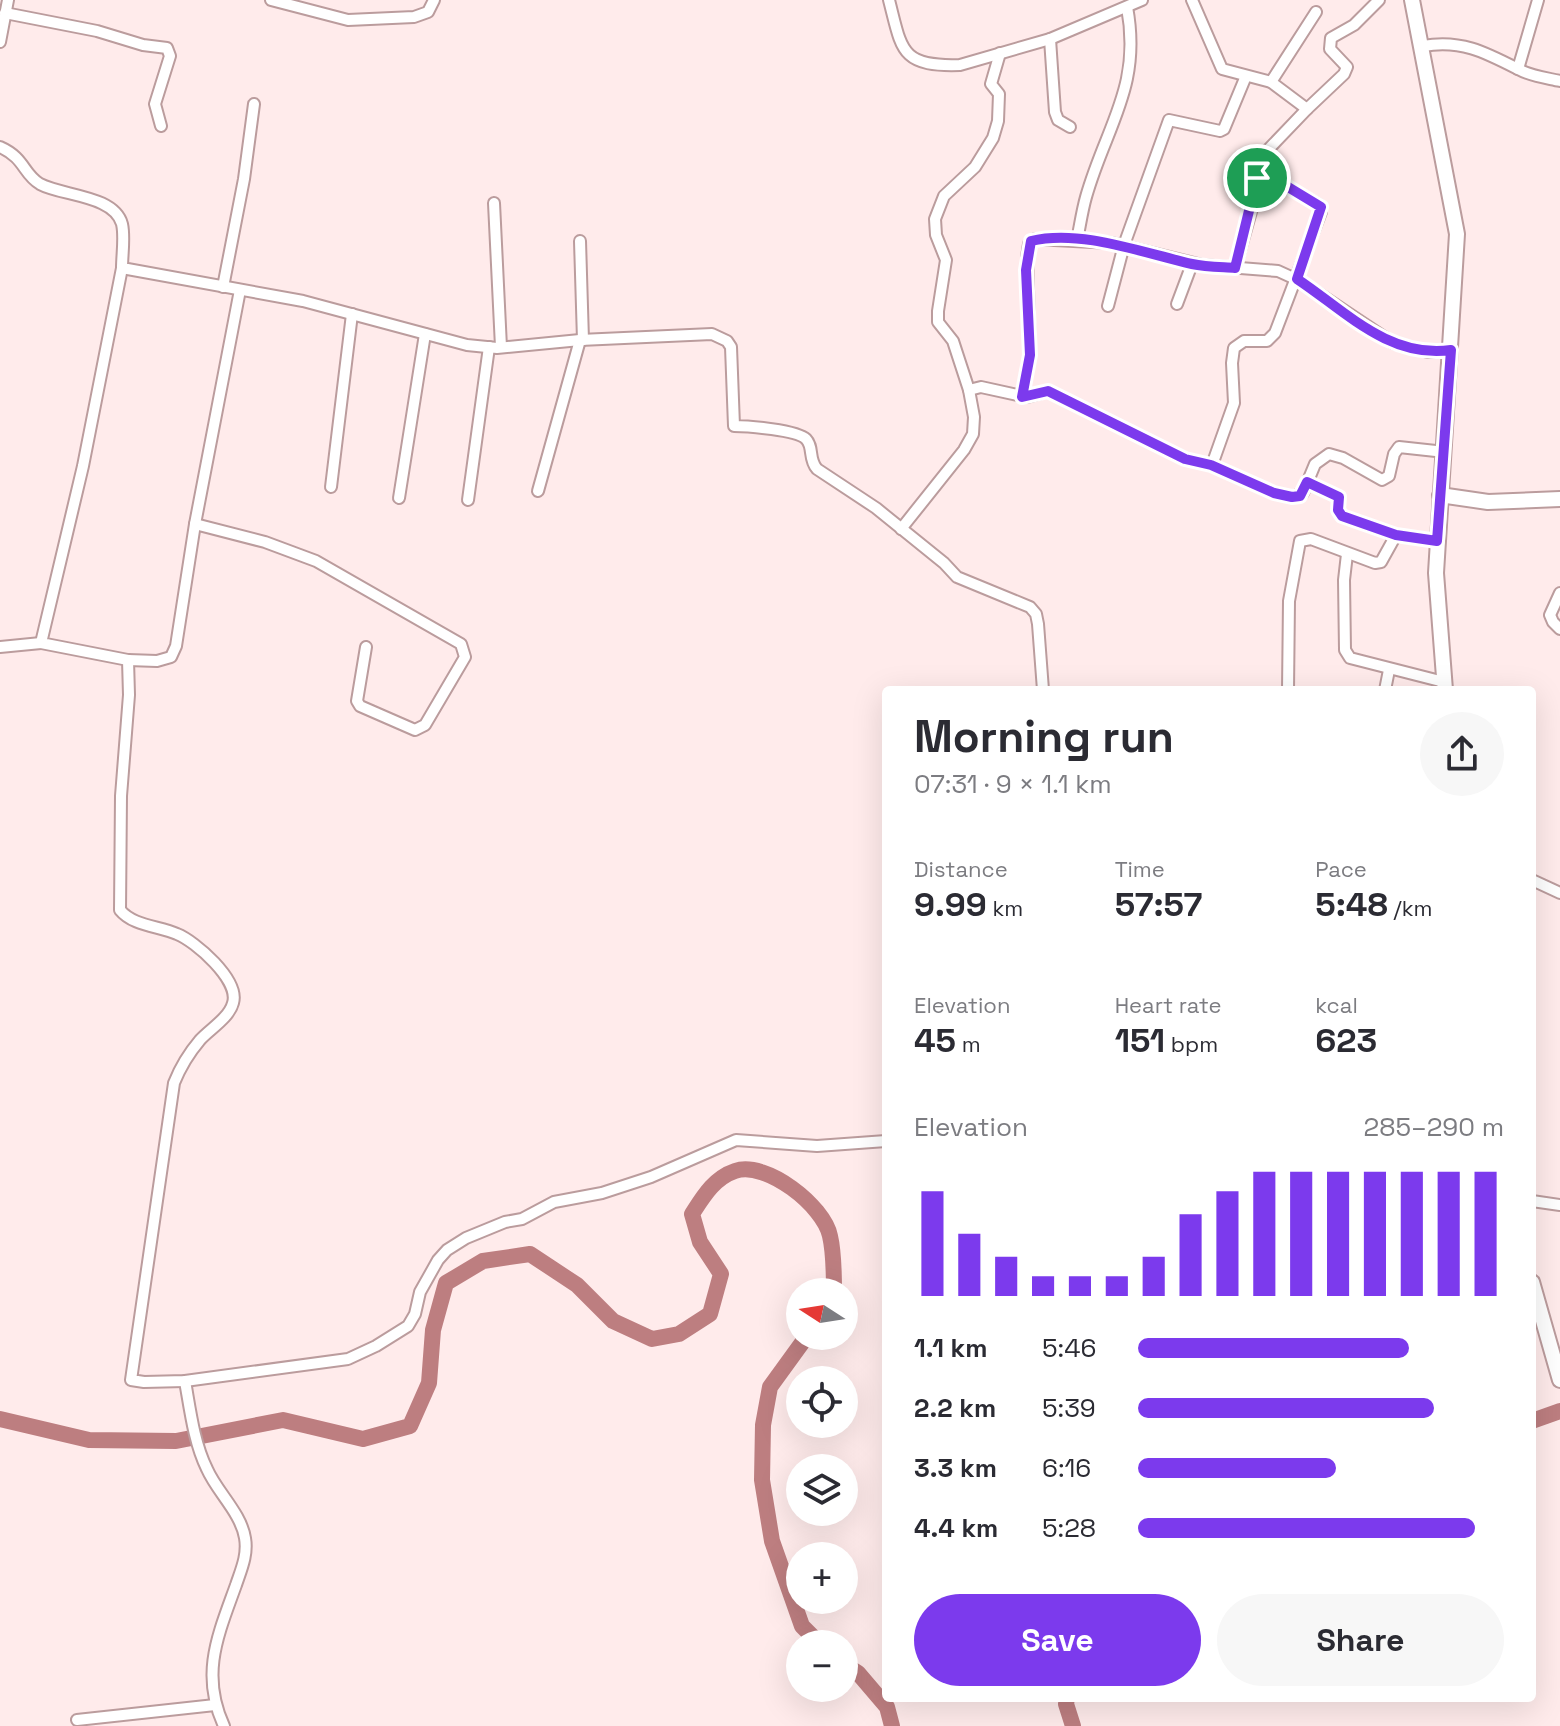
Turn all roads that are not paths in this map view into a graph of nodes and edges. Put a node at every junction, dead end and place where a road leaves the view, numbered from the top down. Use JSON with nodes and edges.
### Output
{"nodes":[{"id":1,"x":8,"y":0,"type":"edge"},
{"id":2,"x":271,"y":0,"type":"edge"},
{"id":3,"x":434,"y":0,"type":"edge"},
{"id":4,"x":889,"y":0,"type":"edge"},
{"id":5,"x":1142,"y":0,"type":"edge"},
{"id":6,"x":1192,"y":0,"type":"edge"},
{"id":7,"x":1379,"y":0,"type":"edge"},
{"id":8,"x":1412,"y":0,"type":"edge"},
{"id":9,"x":1538,"y":0,"type":"edge"},
{"id":10,"x":1127,"y":7,"type":"junction"},
{"id":11,"x":1316,"y":12,"type":"dead end"},
{"id":12,"x":5,"y":13,"type":"junction"},
{"id":13,"x":1050,"y":39,"type":"junction"},
{"id":14,"x":0,"y":42,"type":"edge"},
{"id":15,"x":1423,"y":46,"type":"junction"},
{"id":16,"x":1000,"y":53,"type":"junction"},
{"id":17,"x":1518,"y":69,"type":"junction"},
{"id":18,"x":1246,"y":76,"type":"junction"},
{"id":19,"x":1560,"y":81,"type":"edge"},
{"id":20,"x":1271,"y":82,"type":"junction"},
{"id":21,"x":254,"y":104,"type":"dead end"},
{"id":22,"x":1307,"y":109,"type":"junction"},
{"id":23,"x":161,"y":126,"type":"dead end"},
{"id":24,"x":1070,"y":127,"type":"dead end"},
{"id":25,"x":0,"y":147,"type":"edge"},
{"id":26,"x":1257,"y":178,"type":"junction"},
{"id":27,"x":494,"y":203,"type":"dead end"},
{"id":28,"x":1077,"y":240,"type":"junction"},
{"id":29,"x":580,"y":241,"type":"dead end"},
{"id":30,"x":1124,"y":245,"type":"junction"},
{"id":31,"x":1192,"y":264,"type":"junction"},
{"id":32,"x":122,"y":268,"type":"junction"},
{"id":33,"x":1235,"y":268,"type":"junction"},
{"id":34,"x":1297,"y":279,"type":"junction"},
{"id":35,"x":223,"y":287,"type":"junction"},
{"id":36,"x":240,"y":290,"type":"junction"},
{"id":37,"x":1177,"y":304,"type":"dead end"},
{"id":38,"x":1108,"y":306,"type":"dead end"},
{"id":39,"x":352,"y":314,"type":"junction"},
{"id":40,"x":425,"y":334,"type":"junction"},
{"id":41,"x":581,"y":340,"type":"junction"},
{"id":42,"x":489,"y":347,"type":"junction"},
{"id":43,"x":501,"y":347,"type":"junction"},
{"id":44,"x":1451,"y":350,"type":"junction"},
{"id":45,"x":969,"y":390,"type":"junction"},
{"id":46,"x":1022,"y":397,"type":"junction"},
{"id":47,"x":1445,"y":452,"type":"junction"},
{"id":48,"x":1212,"y":465,"type":"junction"},
{"id":49,"x":1307,"y":482,"type":"junction"},
{"id":50,"x":331,"y":487,"type":"dead end"},
{"id":51,"x":538,"y":491,"type":"dead end"},
{"id":52,"x":1440,"y":495,"type":"junction"},
{"id":53,"x":399,"y":498,"type":"dead end"},
{"id":54,"x":1560,"y":499,"type":"edge"},
{"id":55,"x":468,"y":500,"type":"dead end"},
{"id":56,"x":195,"y":524,"type":"junction"},
{"id":57,"x":901,"y":529,"type":"junction"},
{"id":58,"x":1396,"y":535,"type":"junction"},
{"id":59,"x":1437,"y":541,"type":"junction"},
{"id":60,"x":1347,"y":554,"type":"junction"},
{"id":61,"x":1560,"y":593,"type":"edge"},
{"id":62,"x":1560,"y":629,"type":"edge"},
{"id":63,"x":41,"y":643,"type":"junction"},
{"id":64,"x":0,"y":647,"type":"edge"},
{"id":65,"x":366,"y":647,"type":"dead end"},
{"id":66,"x":128,"y":660,"type":"junction"},
{"id":67,"x":1389,"y":670,"type":"junction"},
{"id":68,"x":1043,"y":686,"type":"edge"},
{"id":69,"x":1288,"y":686,"type":"edge"},
{"id":70,"x":1386,"y":686,"type":"edge"},
{"id":71,"x":1444,"y":686,"type":"edge"},
{"id":72,"x":1536,"y":882,"type":"edge"},
{"id":73,"x":1560,"y":893,"type":"edge"},
{"id":74,"x":882,"y":1141,"type":"edge"},
{"id":75,"x":1536,"y":1202,"type":"edge"},
{"id":76,"x":1560,"y":1205,"type":"edge"},
{"id":77,"x":1536,"y":1298,"type":"edge"},
{"id":78,"x":1560,"y":1380,"type":"edge"},
{"id":79,"x":185,"y":1381,"type":"junction"},
{"id":80,"x":215,"y":1705,"type":"junction"},
{"id":81,"x":77,"y":1720,"type":"dead end"},
{"id":82,"x":224,"y":1726,"type":"edge"}],
"edges":[{"from":1,"to":12,"type":"street"},
{"from":2,"to":3,"type":"street"},
{"from":4,"to":16,"type":"street"},
{"from":5,"to":10,"type":"street"},
{"from":6,"to":18,"type":"street"},
{"from":7,"to":22,"type":"street"},
{"from":8,"to":15,"type":"main road"},
{"from":9,"to":17,"type":"street"},
{"from":10,"to":13,"type":"street"},
{"from":10,"to":28,"type":"street"},
{"from":11,"to":20,"type":"street"},
{"from":12,"to":14,"type":"street"},
{"from":12,"to":23,"type":"street"},
{"from":13,"to":16,"type":"street"},
{"from":13,"to":24,"type":"street"},
{"from":15,"to":17,"type":"street"},
{"from":15,"to":44,"type":"main road"},
{"from":16,"to":45,"type":"street"},
{"from":17,"to":19,"type":"street"},
{"from":18,"to":20,"type":"street"},
{"from":18,"to":30,"type":"street"},
{"from":20,"to":22,"type":"street"},
{"from":21,"to":35,"type":"street"},
{"from":22,"to":26,"type":"street"},
{"from":25,"to":32,"type":"street"},
{"from":26,"to":33,"type":"street"},
{"from":26,"to":34,"type":"street"},
{"from":27,"to":43,"type":"street"},
{"from":28,"to":30,"type":"street"},
{"from":28,"to":46,"type":"street"},
{"from":29,"to":41,"type":"street"},
{"from":30,"to":31,"type":"street"},
{"from":30,"to":38,"type":"street"},
{"from":31,"to":33,"type":"street"},
{"from":31,"to":37,"type":"street"},
{"from":32,"to":35,"type":"street"},
{"from":32,"to":63,"type":"street"},
{"from":33,"to":34,"type":"street"},
{"from":34,"to":44,"type":"street"},
{"from":34,"to":48,"type":"street"},
{"from":35,"to":36,"type":"street"},
{"from":36,"to":39,"type":"street"},
{"from":36,"to":56,"type":"street"},
{"from":39,"to":40,"type":"street"},
{"from":39,"to":50,"type":"street"},
{"from":40,"to":42,"type":"street"},
{"from":40,"to":53,"type":"street"},
{"from":41,"to":43,"type":"street"},
{"from":41,"to":51,"type":"street"},
{"from":41,"to":57,"type":"street"},
{"from":42,"to":43,"type":"street"},
{"from":42,"to":55,"type":"street"},
{"from":44,"to":47,"type":"main road"},
{"from":45,"to":46,"type":"street"},
{"from":45,"to":57,"type":"street"},
{"from":46,"to":48,"type":"street"},
{"from":47,"to":49,"type":"street"},
{"from":47,"to":52,"type":"main road"},
{"from":48,"to":49,"type":"street"},
{"from":49,"to":58,"type":"street"},
{"from":52,"to":54,"type":"main road"},
{"from":52,"to":59,"type":"main road"},
{"from":56,"to":65,"type":"street"},
{"from":56,"to":66,"type":"street"},
{"from":57,"to":68,"type":"street"},
{"from":58,"to":59,"type":"street"},
{"from":58,"to":60,"type":"street"},
{"from":59,"to":71,"type":"main road"},
{"from":60,"to":67,"type":"street"},
{"from":60,"to":69,"type":"street"},
{"from":61,"to":62,"type":"street"},
{"from":63,"to":64,"type":"street"},
{"from":63,"to":66,"type":"street"},
{"from":66,"to":79,"type":"street"},
{"from":67,"to":70,"type":"street"},
{"from":67,"to":71,"type":"street"},
{"from":72,"to":73,"type":"street"},
{"from":74,"to":79,"type":"street"},
{"from":75,"to":76,"type":"street"},
{"from":77,"to":78,"type":"main road"},
{"from":79,"to":80,"type":"street"},
{"from":80,"to":81,"type":"street"},
{"from":80,"to":82,"type":"street"}]}
